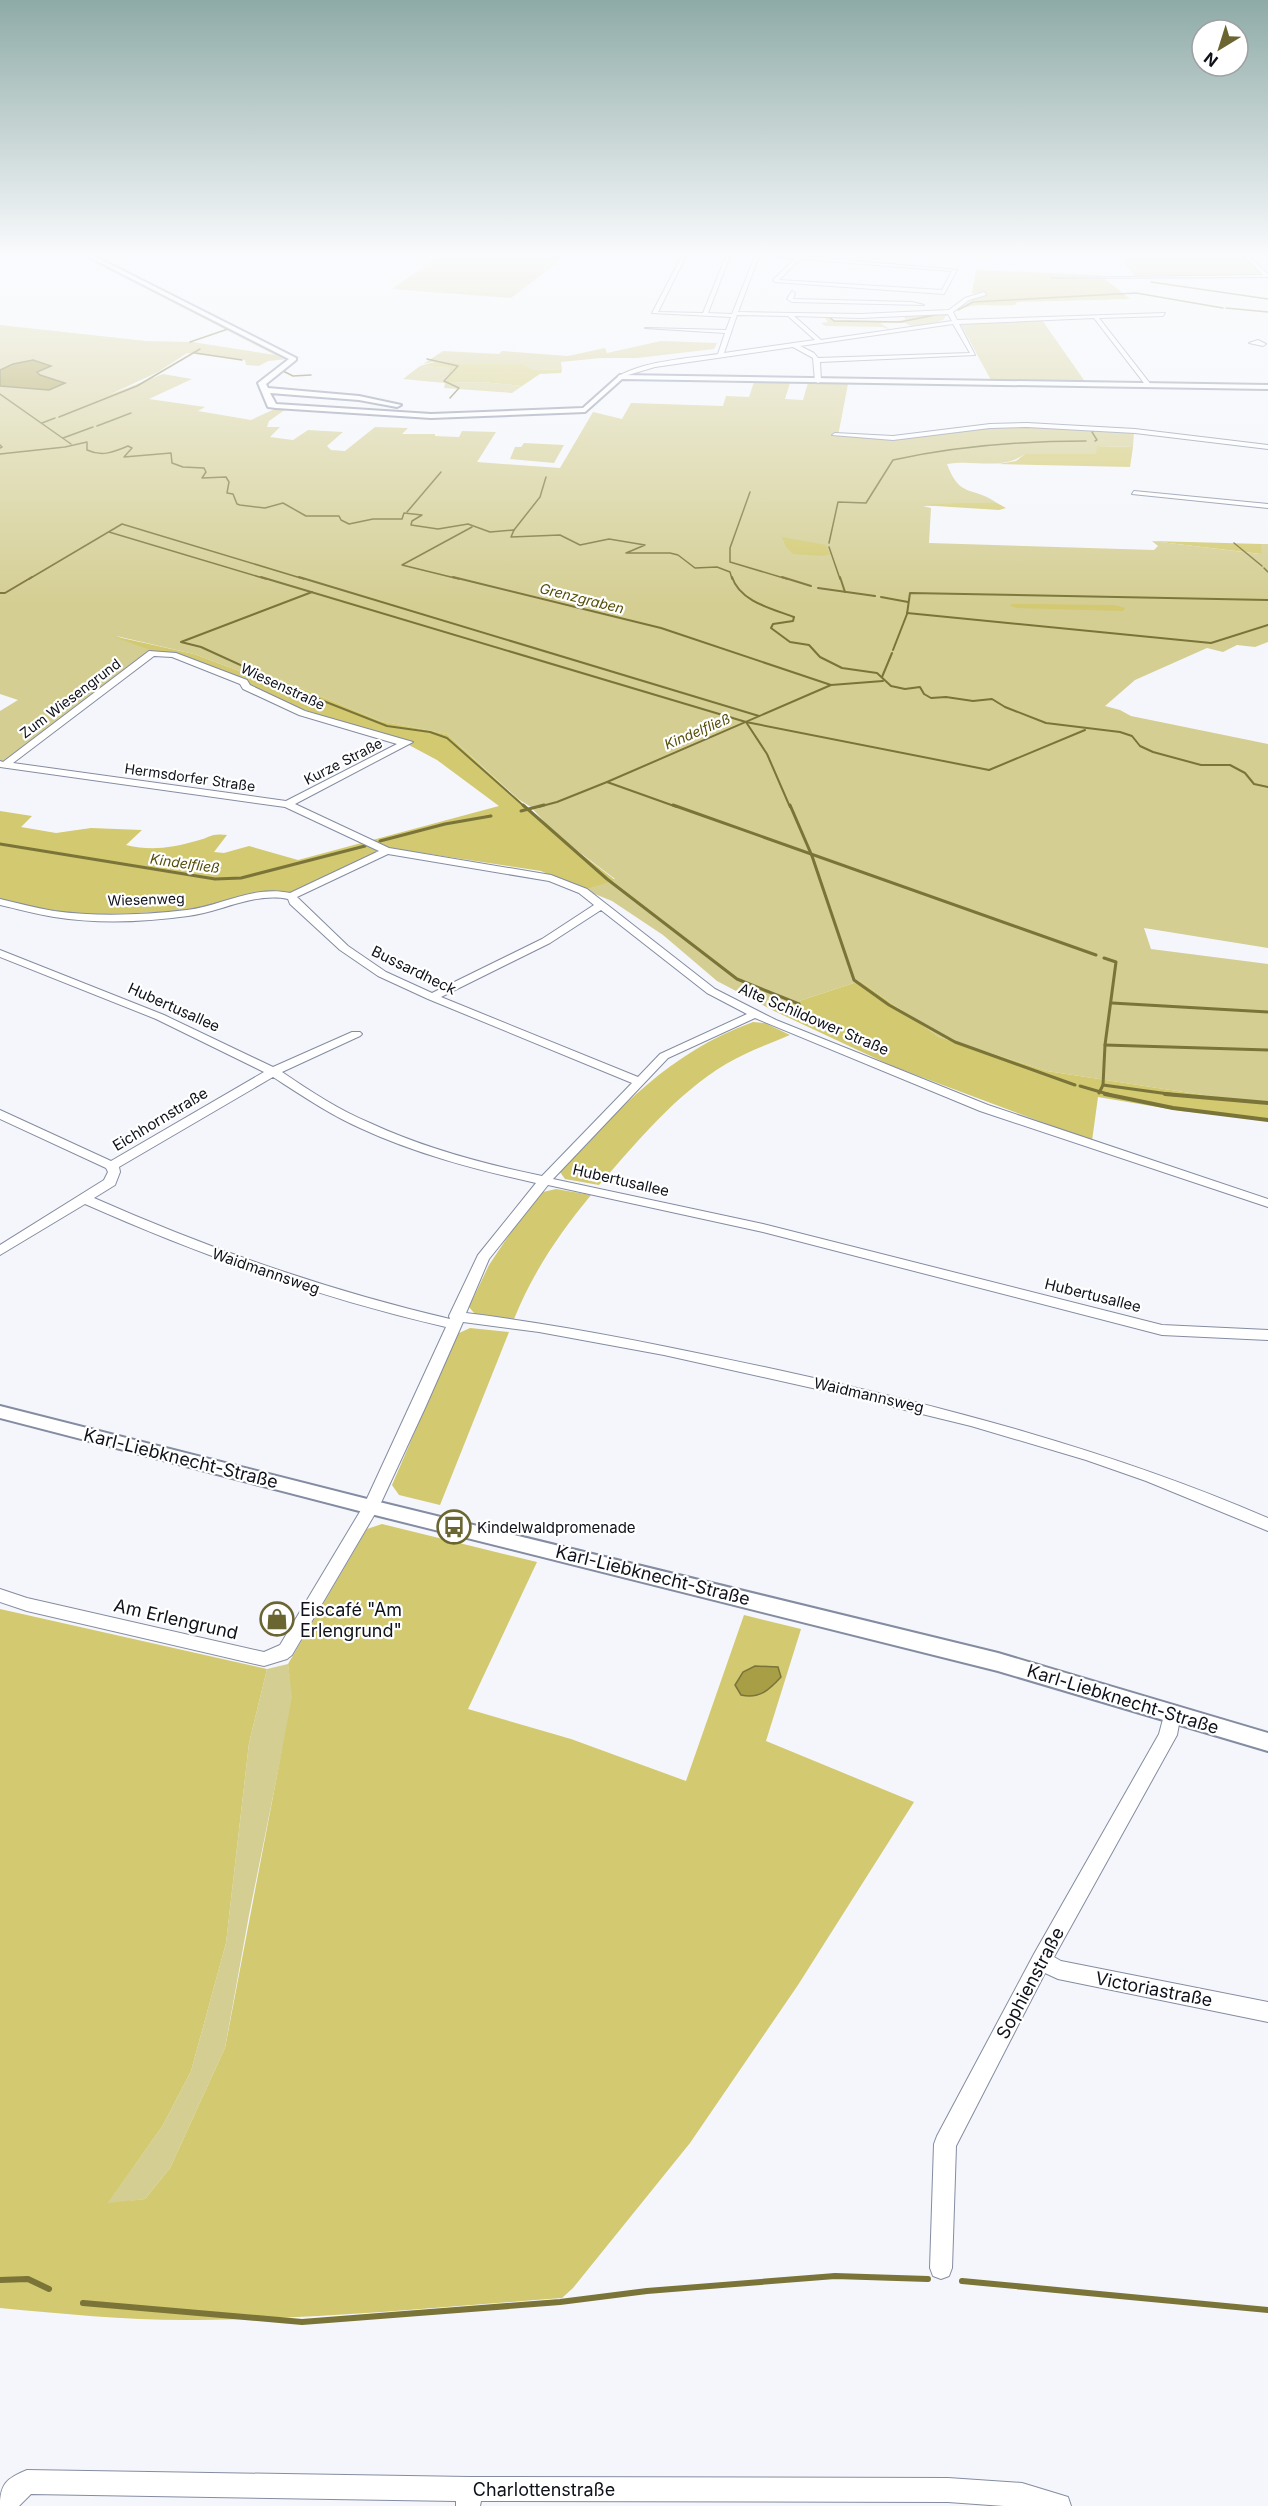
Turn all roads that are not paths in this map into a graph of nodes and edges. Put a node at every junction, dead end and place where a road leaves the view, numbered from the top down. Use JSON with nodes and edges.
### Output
{"nodes":[{"id":1,"x":275,"y":373,"type":"edge"},
{"id":2,"x":628,"y":373,"type":"edge"},
{"id":3,"x":818,"y":373,"type":"edge"},
{"id":4,"x":1139,"y":373,"type":"edge"},
{"id":5,"x":620,"y":377,"type":"junction"},
{"id":6,"x":818,"y":381,"type":"junction"},
{"id":7,"x":1149,"y":386,"type":"junction"},
{"id":8,"x":1268,"y":387,"type":"edge"},
{"id":9,"x":264,"y":390,"type":"junction"},
{"id":10,"x":418,"y":413,"type":"junction"},
{"id":11,"x":835,"y":435,"type":"dead end"},
{"id":12,"x":1268,"y":447,"type":"edge"},
{"id":13,"x":1134,"y":493,"type":"dead end"},
{"id":14,"x":1268,"y":506,"type":"edge"},
{"id":15,"x":152,"y":653,"type":"joint"},
{"id":16,"x":408,"y":743,"type":"joint"},
{"id":17,"x":3,"y":764,"type":"edge"},
{"id":18,"x":287,"y":804,"type":"junction"},
{"id":19,"x":368,"y":844,"type":"joint"},
{"id":20,"x":387,"y":851,"type":"junction"},
{"id":21,"x":292,"y":897,"type":"junction"},
{"id":22,"x":0,"y":902,"type":"edge"},
{"id":23,"x":601,"y":905,"type":"junction"},
{"id":24,"x":0,"y":953,"type":"edge"},
{"id":25,"x":432,"y":997,"type":"junction"},
{"id":26,"x":754,"y":1014,"type":"junction"},
{"id":27,"x":356,"y":1034,"type":"dead end"},
{"id":28,"x":273,"y":1072,"type":"junction"},
{"id":29,"x":638,"y":1081,"type":"junction"},
{"id":30,"x":0,"y":1114,"type":"edge"},
{"id":31,"x":112,"y":1166,"type":"junction"},
{"id":32,"x":546,"y":1180,"type":"junction"},
{"id":33,"x":86,"y":1199,"type":"junction"},
{"id":34,"x":1268,"y":1203,"type":"edge"},
{"id":35,"x":0,"y":1251,"type":"edge"},
{"id":36,"x":454,"y":1320,"type":"junction"},
{"id":37,"x":1268,"y":1335,"type":"edge"},
{"id":38,"x":0,"y":1412,"type":"edge"},
{"id":39,"x":371,"y":1507,"type":"junction"},
{"id":40,"x":1268,"y":1525,"type":"edge"},
{"id":41,"x":0,"y":1595,"type":"edge"},
{"id":42,"x":1172,"y":1713,"type":"junction"},
{"id":43,"x":1268,"y":1742,"type":"edge"},
{"id":44,"x":1041,"y":1961,"type":"junction"},
{"id":45,"x":1268,"y":2012,"type":"edge"},
{"id":46,"x":941,"y":2268,"type":"dead end"},
{"id":47,"x":468,"y":2497,"type":"edge"},
{"id":48,"x":3,"y":2506,"type":"edge"},
{"id":49,"x":1059,"y":2506,"type":"edge"}],
"edges":[{"from":1,"to":9,"type":"street"},
{"from":2,"to":5,"type":"street"},
{"from":3,"to":6,"type":"street"},
{"from":4,"to":7,"type":"street"},
{"from":5,"to":6,"type":"street"},
{"from":5,"to":10,"type":"street"},
{"from":6,"to":7,"type":"street"},
{"from":7,"to":8,"type":"street"},
{"from":9,"to":10,"type":"street"},
{"from":9,"to":10,"type":"street"},
{"from":11,"to":12,"type":"street"},
{"from":13,"to":14,"type":"street"},
{"from":15,"to":16,"type":"street","name":"Wiesenstraße"},
{"from":15,"to":17,"type":"street","name":"Zum Wiesengrund"},
{"from":16,"to":18,"type":"street","name":"Kurze Straße"},
{"from":17,"to":18,"type":"street","name":"Hermsdorfer Straße"},
{"from":18,"to":19,"type":"street","name":"Hermsdorfer Straße"},
{"from":19,"to":20,"type":"street","name":"Alte Schildower Straße"},
{"from":20,"to":21,"type":"street"},
{"from":20,"to":23,"type":"street","name":"Alte Schildower Straße"},
{"from":21,"to":22,"type":"street","name":"Wiesenweg"},
{"from":21,"to":25,"type":"street","name":"Bussardheck"},
{"from":23,"to":25,"type":"street"},
{"from":23,"to":26,"type":"street","name":"Alte Schildower Straße"},
{"from":24,"to":28,"type":"street","name":"Hubertusallee"},
{"from":25,"to":29,"type":"street","name":"Bussardheck"},
{"from":26,"to":29,"type":"street"},
{"from":26,"to":34,"type":"street","name":"Alte Schildower Straße"},
{"from":27,"to":28,"type":"street","name":"Eichhornstraße"},
{"from":28,"to":31,"type":"street","name":"Eichhornstraße"},
{"from":28,"to":32,"type":"street","name":"Hubertusallee"},
{"from":29,"to":32,"type":"street"},
{"from":30,"to":31,"type":"street"},
{"from":31,"to":33,"type":"street","name":"Eichhornstraße"},
{"from":32,"to":36,"type":"street"},
{"from":32,"to":37,"type":"street","name":"Hubertusallee"},
{"from":33,"to":35,"type":"street","name":"Eichhornstraße"},
{"from":33,"to":36,"type":"street","name":"Waidmannsweg"},
{"from":36,"to":39,"type":"street"},
{"from":36,"to":40,"type":"street","name":"Waidmannsweg"},
{"from":38,"to":39,"type":"street","name":"Karl-Liebknecht-Straße"},
{"from":39,"to":41,"type":"street","name":"Am Erlengrund"},
{"from":39,"to":42,"type":"street","name":"Karl-Liebknecht-Straße"},
{"from":42,"to":43,"type":"street","name":"Karl-Liebknecht-Straße"},
{"from":42,"to":44,"type":"street","name":"Sophienstraße"},
{"from":44,"to":45,"type":"street","name":"Victoriastraße"},
{"from":44,"to":46,"type":"street","name":"Sophienstraße"},
{"from":47,"to":48,"type":"street","name":"Charlottenstraße"},
{"from":47,"to":49,"type":"street","name":"Charlottenstraße"}]}
